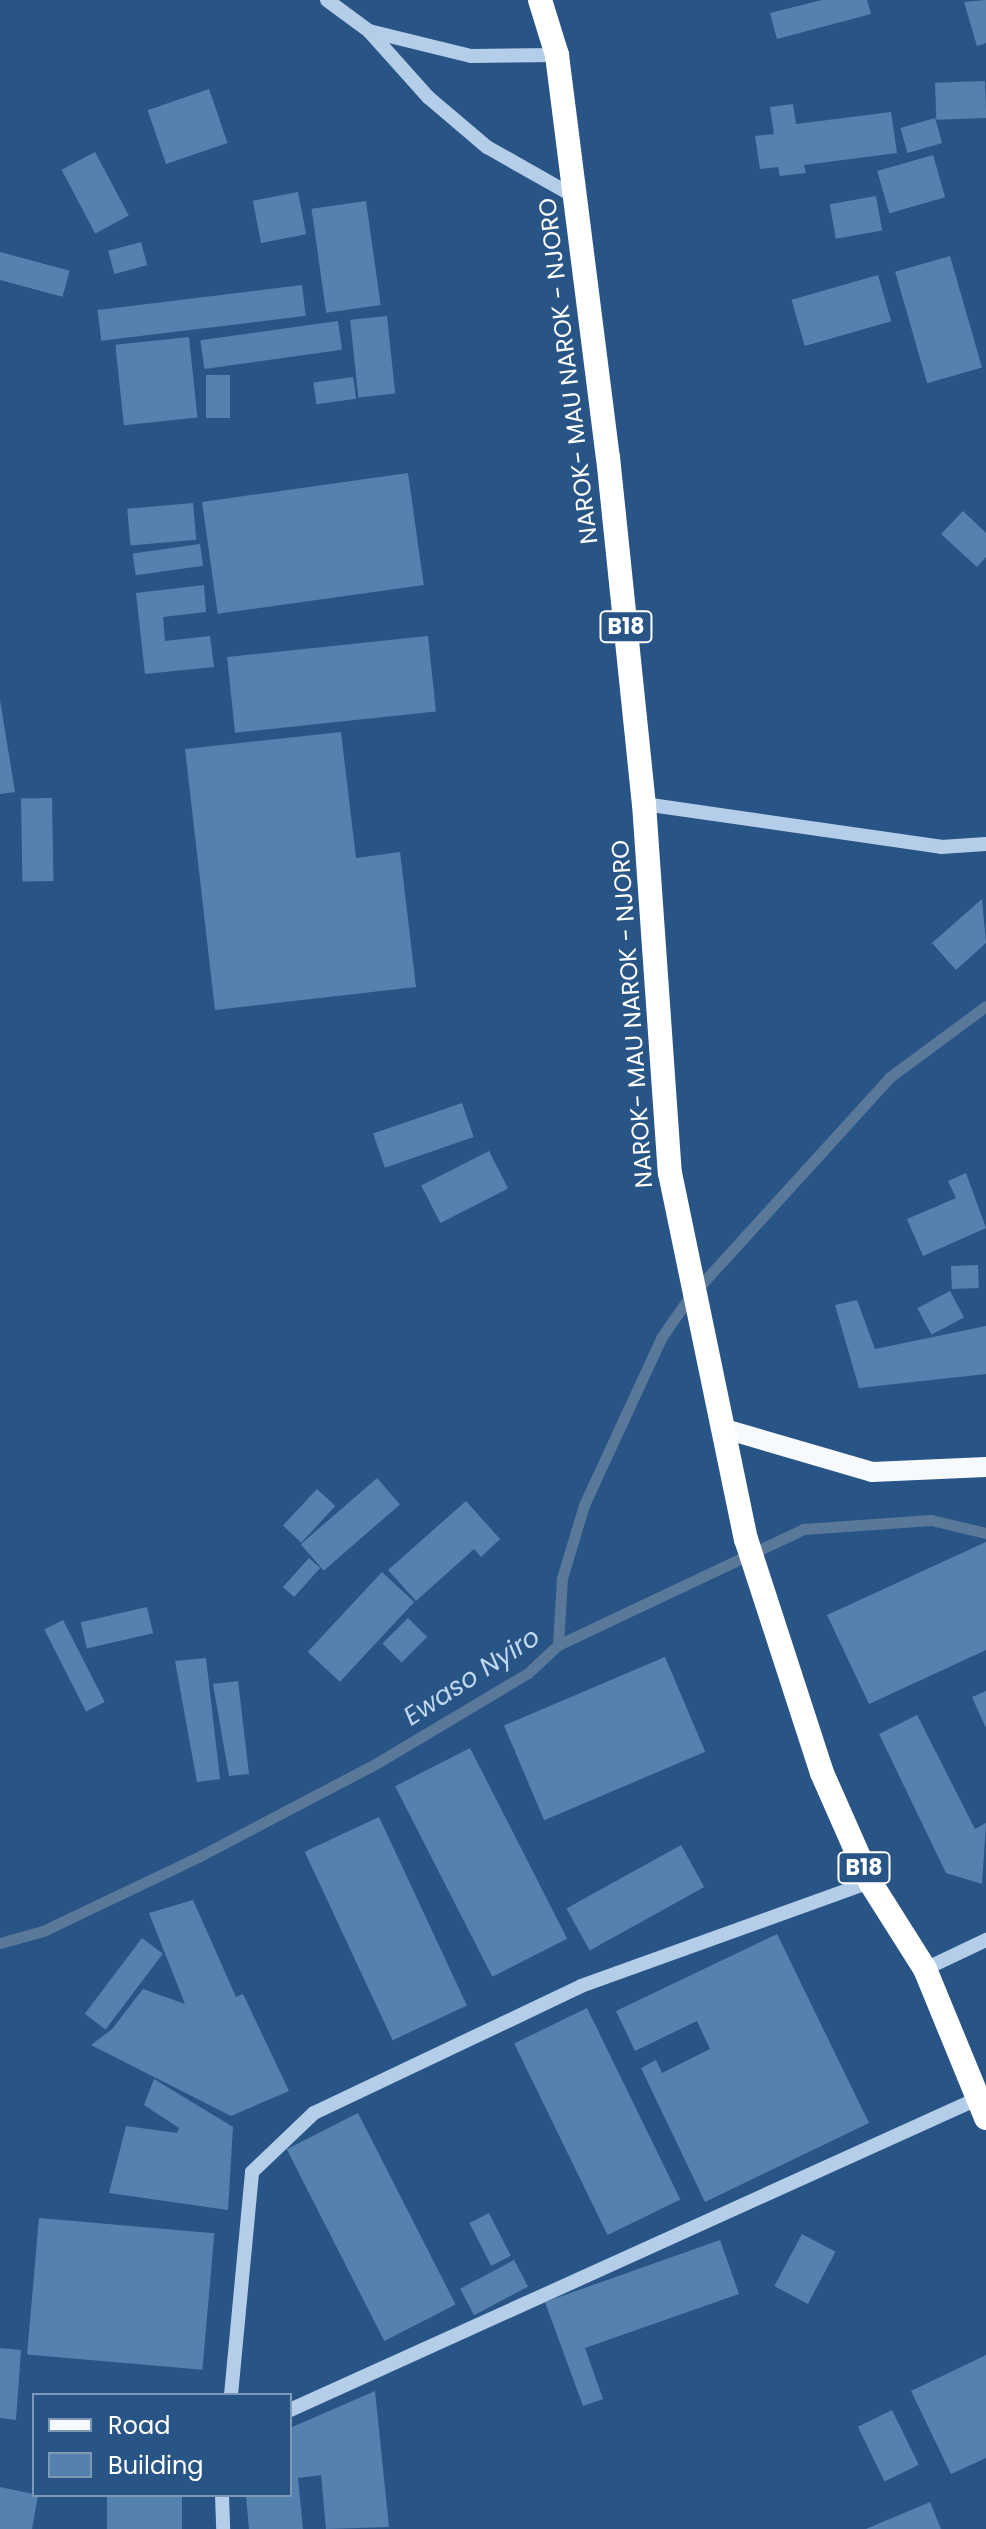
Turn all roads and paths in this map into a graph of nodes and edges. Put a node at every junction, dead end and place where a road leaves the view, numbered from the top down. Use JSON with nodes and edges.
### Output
{"nodes":[{"id":1,"x":327,"y":0,"type":"edge"},
{"id":2,"x":540,"y":0,"type":"edge"},
{"id":3,"x":369,"y":31,"type":"junction"},
{"id":4,"x":557,"y":55,"type":"junction"},
{"id":5,"x":577,"y":199,"type":"junction"},
{"id":6,"x":644,"y":804,"type":"junction"},
{"id":7,"x":986,"y":844,"type":"edge"},
{"id":8,"x":725,"y":1429,"type":"junction"},
{"id":9,"x":986,"y":1467,"type":"edge"},
{"id":10,"x":870,"y":1882,"type":"junction"},
{"id":11,"x":986,"y":1940,"type":"edge"},
{"id":12,"x":925,"y":1969,"type":"junction"},
{"id":13,"x":981,"y":2108,"type":"edge"},
{"id":14,"x":231,"y":2393,"type":"edge"},
{"id":15,"x":292,"y":2409,"type":"edge"},
{"id":16,"x":222,"y":2497,"type":"edge"},
{"id":17,"x":223,"y":2529,"type":"edge"}],
"edges":[{"from":1,"to":3,"type":"street"},
{"from":2,"to":4,"type":"highway","name":"NAROK- MAU NAROK - NJORO","number":"B18"},
{"from":3,"to":4,"type":"street"},
{"from":3,"to":5,"type":"street"},
{"from":4,"to":5,"type":"highway","name":"NAROK- MAU NAROK - NJORO","number":"B18"},
{"from":5,"to":6,"type":"highway","name":"NAROK- MAU NAROK - NJORO","number":"B18"},
{"from":6,"to":7,"type":"street"},
{"from":6,"to":8,"type":"highway","name":"NAROK- MAU NAROK - NJORO","number":"B18"},
{"from":8,"to":9,"type":"main road"},
{"from":8,"to":10,"type":"highway","name":"NAROK- MAU NAROK - NJORO","number":"B18"},
{"from":10,"to":12,"type":"highway","name":"NAROK- MAU NAROK - NJORO","number":"B18"},
{"from":10,"to":14,"type":"street"},
{"from":11,"to":12,"type":"street"},
{"from":12,"to":13,"type":"highway","name":"NAROK- MAU NAROK - NJORO","number":"B18"},
{"from":13,"to":15,"type":"street"},
{"from":16,"to":17,"type":"street"}]}
